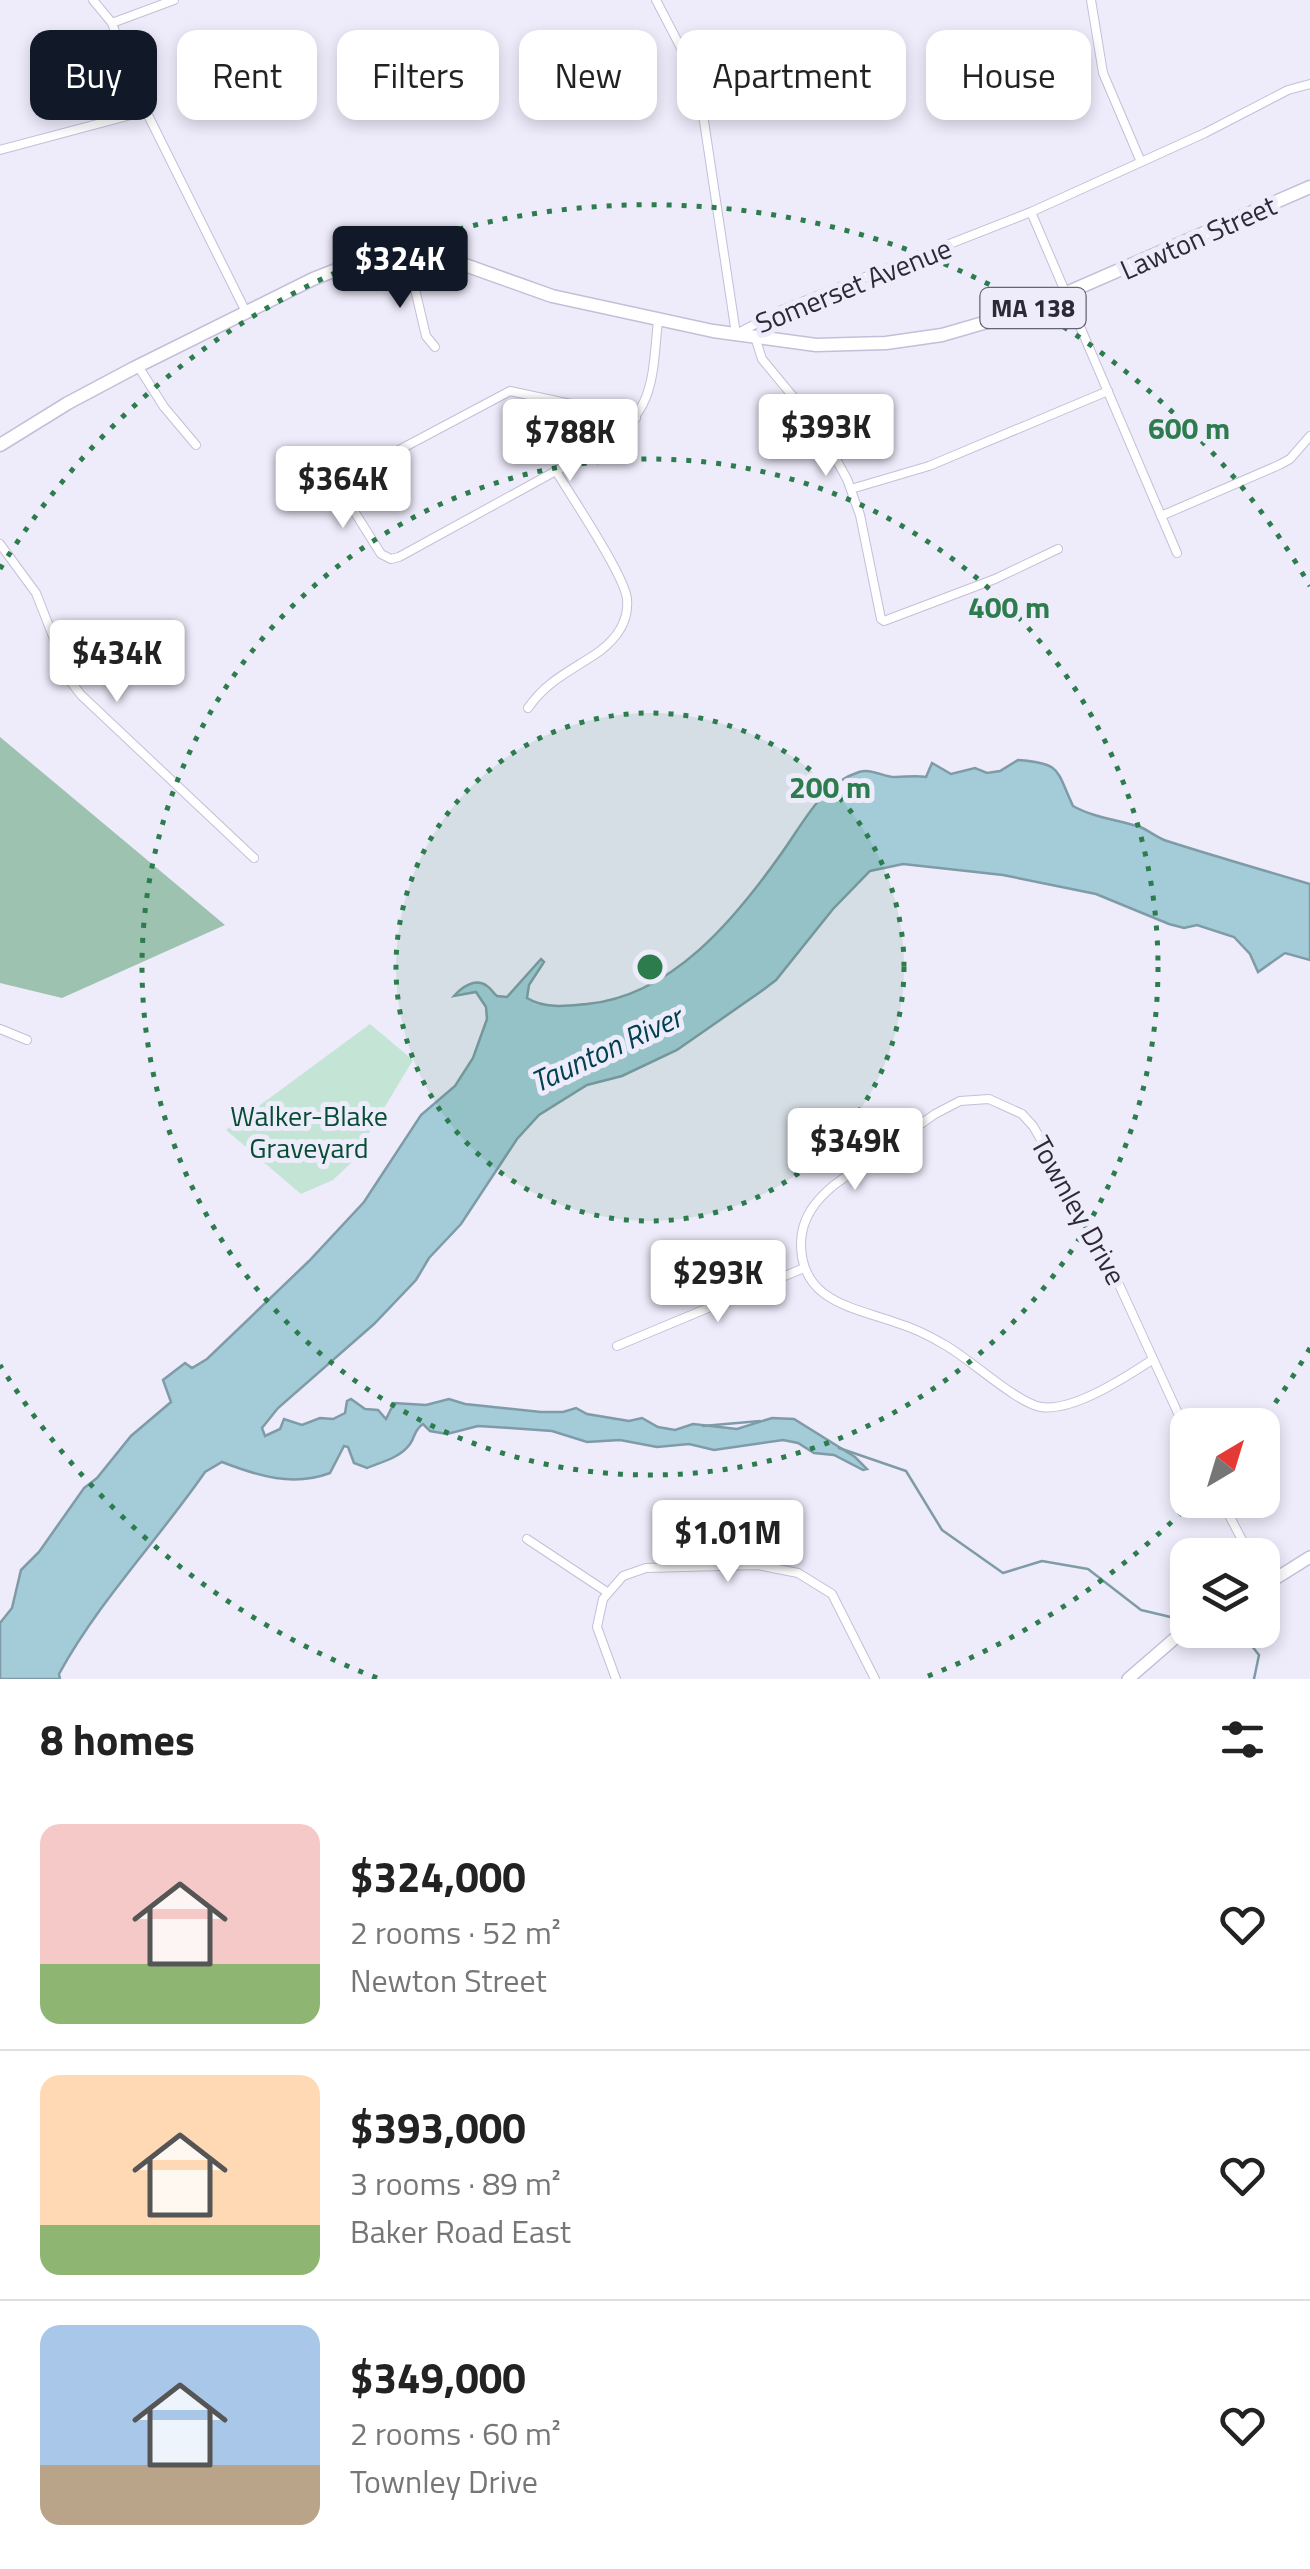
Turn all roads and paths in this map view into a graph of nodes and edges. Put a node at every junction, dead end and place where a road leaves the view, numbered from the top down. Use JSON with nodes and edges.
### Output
{"nodes":[{"id":1,"x":94,"y":0,"type":"edge"},
{"id":2,"x":174,"y":0,"type":"edge"},
{"id":3,"x":656,"y":0,"type":"edge"},
{"id":4,"x":1091,"y":0,"type":"edge"},
{"id":5,"x":112,"y":23,"type":"junction"},
{"id":6,"x":115,"y":30,"type":"edge"},
{"id":7,"x":1310,"y":84,"type":"edge"},
{"id":8,"x":112,"y":120,"type":"edge"},
{"id":9,"x":150,"y":120,"type":"edge"},
{"id":10,"x":0,"y":150,"type":"edge"},
{"id":11,"x":1140,"y":162,"type":"junction"},
{"id":12,"x":1310,"y":188,"type":"edge"},
{"id":13,"x":1031,"y":212,"type":"junction"},
{"id":14,"x":406,"y":255,"type":"junction"},
{"id":15,"x":1066,"y":294,"type":"junction"},
{"id":16,"x":246,"y":312,"type":"junction"},
{"id":17,"x":658,"y":321,"type":"junction"},
{"id":18,"x":736,"y":334,"type":"junction"},
{"id":19,"x":756,"y":337,"type":"junction"},
{"id":20,"x":435,"y":347,"type":"dead end"},
{"id":21,"x":138,"y":366,"type":"junction"},
{"id":22,"x":1108,"y":391,"type":"junction"},
{"id":23,"x":636,"y":418,"type":"junction"},
{"id":24,"x":1310,"y":436,"type":"edge"},
{"id":25,"x":0,"y":445,"type":"edge"},
{"id":26,"x":196,"y":445,"type":"dead end"},
{"id":27,"x":556,"y":471,"type":"junction"},
{"id":28,"x":851,"y":489,"type":"junction"},
{"id":29,"x":1161,"y":516,"type":"junction"},
{"id":30,"x":0,"y":544,"type":"edge"},
{"id":31,"x":1058,"y":549,"type":"dead end"},
{"id":32,"x":1177,"y":553,"type":"dead end"},
{"id":33,"x":528,"y":708,"type":"dead end"},
{"id":34,"x":254,"y":858,"type":"dead end"},
{"id":35,"x":0,"y":1029,"type":"edge"},
{"id":36,"x":27,"y":1040,"type":"dead end"},
{"id":37,"x":804,"y":1268,"type":"junction"},
{"id":38,"x":617,"y":1346,"type":"dead end"},
{"id":39,"x":1152,"y":1360,"type":"junction"},
{"id":40,"x":1175,"y":1408,"type":"edge"},
{"id":41,"x":527,"y":1540,"type":"dead end"},
{"id":42,"x":1310,"y":1557,"type":"edge"},
{"id":43,"x":1280,"y":1575,"type":"edge"},
{"id":44,"x":607,"y":1592,"type":"junction"},
{"id":45,"x":1170,"y":1643,"type":"edge"},
{"id":46,"x":616,"y":1679,"type":"edge"},
{"id":47,"x":875,"y":1679,"type":"edge"},
{"id":48,"x":1128,"y":1679,"type":"edge"}],
"edges":[{"from":1,"to":5,"type":"street"},
{"from":2,"to":5,"type":"street"},
{"from":3,"to":18,"type":"street"},
{"from":4,"to":11,"type":"street"},
{"from":5,"to":6,"type":"street"},
{"from":7,"to":11,"type":"street","name":"Somerset Avenue"},
{"from":8,"to":10,"type":"street"},
{"from":9,"to":16,"type":"street"},
{"from":11,"to":13,"type":"street","name":"Somerset Avenue"},
{"from":12,"to":15,"type":"main road","name":"Lawton Street","number":"MA 138"},
{"from":13,"to":15,"type":"street"},
{"from":13,"to":18,"type":"street","name":"Somerset Avenue"},
{"from":14,"to":16,"type":"main road","name":"Somerset Avenue","number":"MA 138"},
{"from":14,"to":17,"type":"main road","name":"Somerset Avenue","number":"MA 138"},
{"from":14,"to":20,"type":"street"},
{"from":15,"to":19,"type":"main road","name":"Lawton Street","number":"MA 138"},
{"from":15,"to":22,"type":"street"},
{"from":16,"to":21,"type":"main road","name":"Somerset Avenue","number":"MA 138"},
{"from":17,"to":18,"type":"main road","name":"Somerset Avenue","number":"MA 138"},
{"from":17,"to":23,"type":"street"},
{"from":18,"to":19,"type":"main road","name":"Lawton Street","number":"MA 138"},
{"from":19,"to":28,"type":"street"},
{"from":21,"to":25,"type":"main road","name":"Somerset Avenue","number":"MA 138"},
{"from":21,"to":26,"type":"street"},
{"from":22,"to":28,"type":"street"},
{"from":22,"to":29,"type":"street"},
{"from":23,"to":27,"type":"street"},
{"from":23,"to":27,"type":"street"},
{"from":24,"to":29,"type":"street"},
{"from":27,"to":33,"type":"street"},
{"from":28,"to":31,"type":"street"},
{"from":29,"to":32,"type":"street"},
{"from":30,"to":34,"type":"street"},
{"from":35,"to":36,"type":"street"},
{"from":37,"to":38,"type":"street"},
{"from":37,"to":39,"type":"street"},
{"from":37,"to":39,"type":"street","name":"Townley Drive"},
{"from":39,"to":40,"type":"street","name":"Townley Drive"},
{"from":41,"to":44,"type":"street"},
{"from":42,"to":43,"type":"main road"},
{"from":44,"to":46,"type":"street"},
{"from":44,"to":47,"type":"street"},
{"from":45,"to":48,"type":"main road"}]}
